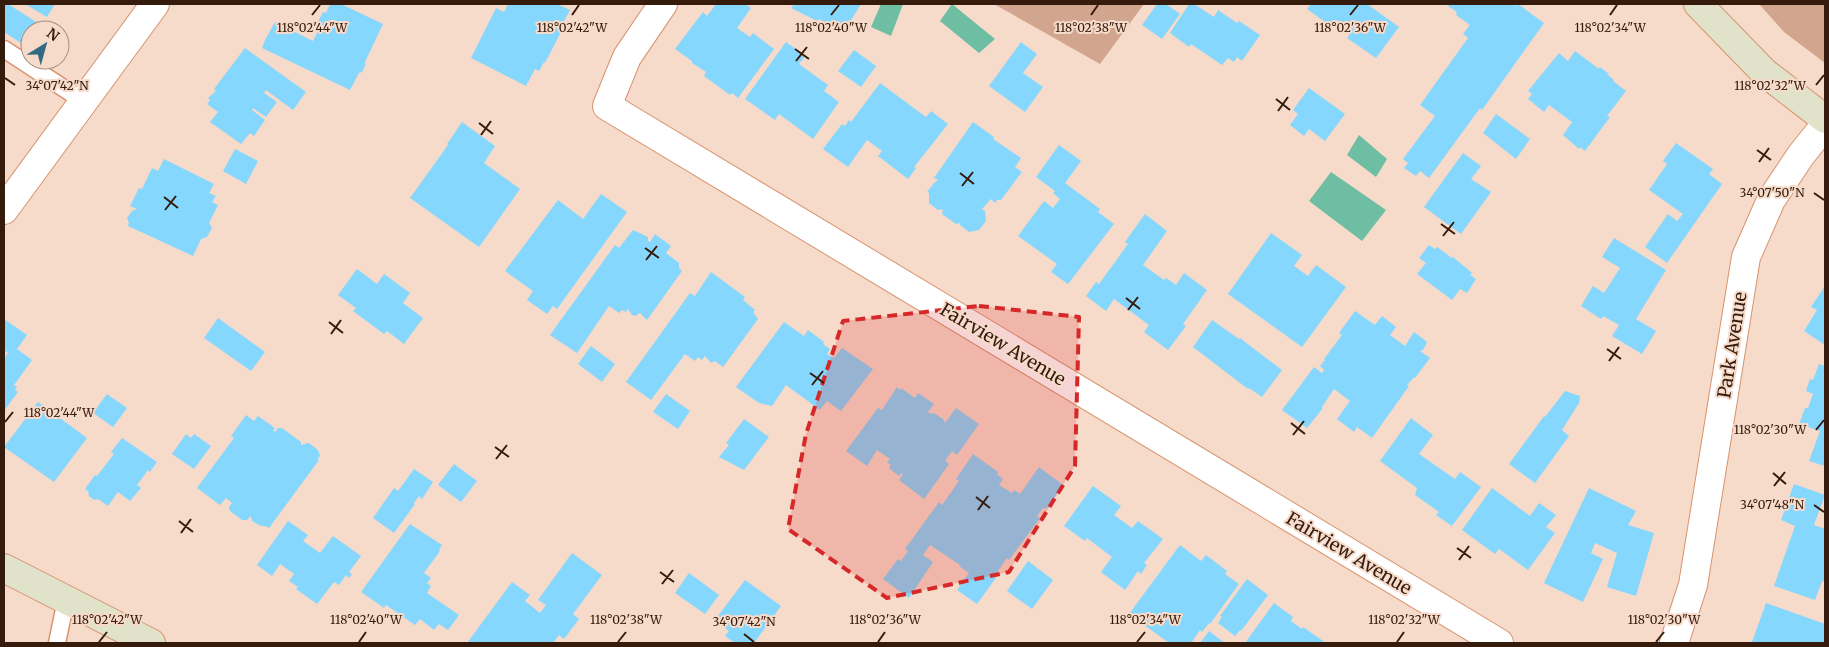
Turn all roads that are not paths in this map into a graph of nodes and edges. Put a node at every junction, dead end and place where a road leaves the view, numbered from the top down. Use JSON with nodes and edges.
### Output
{"nodes":[{"id":1,"x":154,"y":4,"type":"edge"},
{"id":2,"x":663,"y":4,"type":"edge"},
{"id":3,"x":1698,"y":4,"type":"edge"},
{"id":4,"x":4,"y":49,"type":"edge"},
{"id":5,"x":83,"y":101,"type":"junction"},
{"id":6,"x":1825,"y":119,"type":"edge"},
{"id":7,"x":1825,"y":126,"type":"edge"},
{"id":8,"x":4,"y":210,"type":"edge"},
{"id":9,"x":4,"y":568,"type":"edge"},
{"id":10,"x":66,"y":600,"type":"junction"},
{"id":11,"x":57,"y":643,"type":"edge"},
{"id":12,"x":151,"y":643,"type":"edge"},
{"id":13,"x":1499,"y":643,"type":"edge"},
{"id":14,"x":1674,"y":643,"type":"edge"}],
"edges":[{"from":1,"to":5,"type":"street"},
{"from":2,"to":13,"type":"street","name":"Fairview Avenue"},
{"from":3,"to":6,"type":"main road"},
{"from":4,"to":5,"type":"lane"},
{"from":5,"to":8,"type":"street"},
{"from":7,"to":14,"type":"street","name":"Park Avenue"},
{"from":9,"to":10,"type":"main road"},
{"from":10,"to":11,"type":"lane"},
{"from":10,"to":12,"type":"main road"}]}
